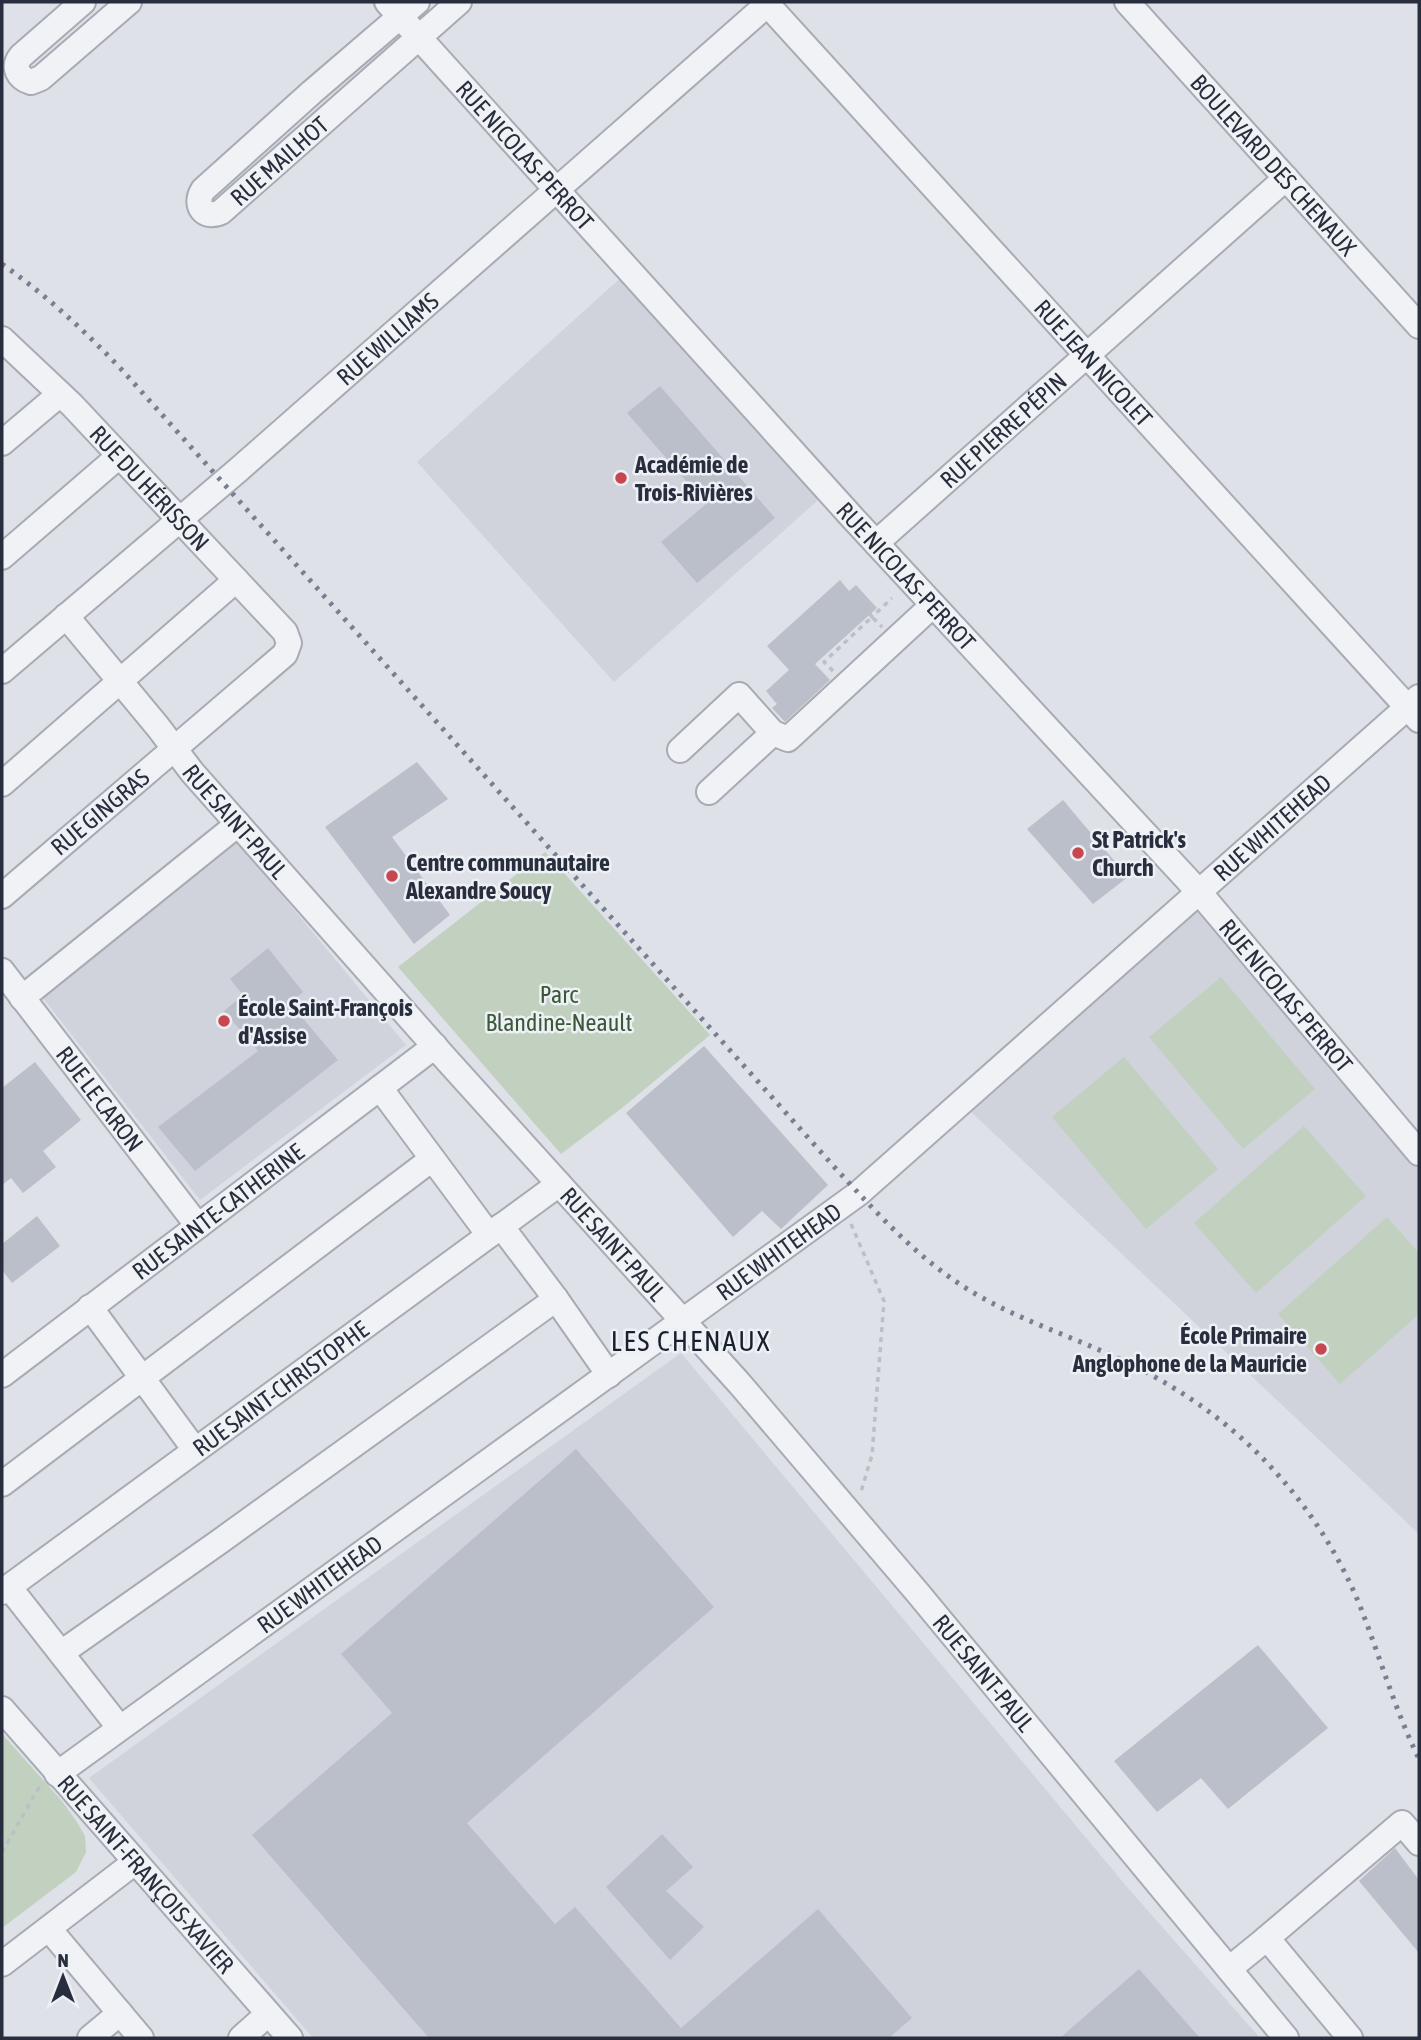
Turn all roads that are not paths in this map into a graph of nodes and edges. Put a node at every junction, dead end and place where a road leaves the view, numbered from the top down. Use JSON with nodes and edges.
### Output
{"nodes":[{"id":1,"x":83,"y":2,"type":"edge"},
{"id":2,"x":129,"y":2,"type":"edge"},
{"id":3,"x":460,"y":2,"type":"edge"},
{"id":4,"x":1127,"y":2,"type":"edge"},
{"id":5,"x":769,"y":3,"type":"edge"},
{"id":6,"x":401,"y":7,"type":"edge"},
{"id":7,"x":419,"y":38,"type":"junction"},
{"id":8,"x":1286,"y":178,"type":"junction"},
{"id":9,"x":557,"y":190,"type":"junction"},
{"id":10,"x":1419,"y":326,"type":"edge"},
{"id":11,"x":2,"y":339,"type":"edge"},
{"id":12,"x":1087,"y":355,"type":"junction"},
{"id":13,"x":60,"y":394,"type":"junction"},
{"id":14,"x":2,"y":443,"type":"edge"},
{"id":15,"x":120,"y":456,"type":"junction"},
{"id":16,"x":179,"y":520,"type":"junction"},
{"id":17,"x":876,"y":542,"type":"junction"},
{"id":18,"x":2,"y":556,"type":"edge"},
{"id":19,"x":236,"y":580,"type":"junction"},
{"id":20,"x":933,"y":605,"type":"junction"},
{"id":21,"x":66,"y":616,"type":"junction"},
{"id":22,"x":289,"y":643,"type":"joint"},
{"id":23,"x":2,"y":671,"type":"edge"},
{"id":24,"x":120,"y":681,"type":"junction"},
{"id":25,"x":1415,"y":708,"type":"edge"},
{"id":26,"x":773,"y":733,"type":"junction"},
{"id":27,"x":174,"y":749,"type":"junction"},
{"id":28,"x":680,"y":750,"type":"dead end"},
{"id":29,"x":2,"y":784,"type":"edge"},
{"id":30,"x":709,"y":792,"type":"dead end"},
{"id":31,"x":238,"y":824,"type":"junction"},
{"id":32,"x":1199,"y":892,"type":"junction"},
{"id":33,"x":2,"y":896,"type":"edge"},
{"id":34,"x":2,"y":971,"type":"edge"},
{"id":35,"x":22,"y":998,"type":"junction"},
{"id":36,"x":435,"y":1046,"type":"junction"},
{"id":37,"x":380,"y":1088,"type":"junction"},
{"id":38,"x":1419,"y":1153,"type":"edge"},
{"id":39,"x":432,"y":1159,"type":"junction"},
{"id":40,"x":559,"y":1184,"type":"junction"},
{"id":41,"x":198,"y":1226,"type":"junction"},
{"id":42,"x":495,"y":1231,"type":"junction"},
{"id":43,"x":556,"y":1299,"type":"junction"},
{"id":44,"x":90,"y":1307,"type":"junction"},
{"id":45,"x":684,"y":1321,"type":"junction"},
{"id":46,"x":6,"y":1363,"type":"edge"},
{"id":47,"x":610,"y":1375,"type":"junction"},
{"id":48,"x":142,"y":1378,"type":"junction"},
{"id":49,"x":195,"y":1450,"type":"junction"},
{"id":50,"x":2,"y":1484,"type":"edge"},
{"id":51,"x":4,"y":1590,"type":"edge"},
{"id":52,"x":61,"y":1653,"type":"junction"},
{"id":53,"x":2,"y":1709,"type":"edge"},
{"id":54,"x":119,"y":1727,"type":"junction"},
{"id":55,"x":51,"y":1777,"type":"junction"},
{"id":56,"x":1419,"y":1843,"type":"edge"},
{"id":57,"x":135,"y":1862,"type":"junction"},
{"id":58,"x":48,"y":1929,"type":"junction"},
{"id":59,"x":1267,"y":1938,"type":"junction"},
{"id":60,"x":2,"y":1964,"type":"edge"},
{"id":61,"x":1229,"y":1969,"type":"junction"},
{"id":62,"x":120,"y":2013,"type":"junction"},
{"id":63,"x":268,"y":2014,"type":"junction"},
{"id":64,"x":90,"y":2038,"type":"edge"},
{"id":65,"x":141,"y":2038,"type":"edge"},
{"id":66,"x":241,"y":2038,"type":"edge"},
{"id":67,"x":289,"y":2038,"type":"edge"},
{"id":68,"x":1286,"y":2038,"type":"edge"},
{"id":69,"x":1350,"y":2038,"type":"edge"}],
"edges":[{"from":1,"to":2,"type":"street"},
{"from":3,"to":7,"type":"street","name":"RUE MAILHOT"},
{"from":4,"to":8,"type":"street","name":"BOULEVARD DES CHENAUX"},
{"from":5,"to":9,"type":"street","name":"RUE WILLIAMS"},
{"from":5,"to":12,"type":"street","name":"RUE JEAN NICOLET"},
{"from":6,"to":7,"type":"street","name":"RUE NICOLAS-PERROT"},
{"from":6,"to":7,"type":"street","name":"RUE MAILHOT"},
{"from":7,"to":9,"type":"street","name":"RUE NICOLAS-PERROT"},
{"from":8,"to":10,"type":"street","name":"BOULEVARD DES CHENAUX"},
{"from":8,"to":12,"type":"street","name":"RUE PIERRE PÉPIN"},
{"from":9,"to":16,"type":"street","name":"RUE WILLIAMS"},
{"from":9,"to":17,"type":"street","name":"RUE NICOLAS-PERROT"},
{"from":11,"to":13,"type":"street","name":"RUE DU HÉRISSON"},
{"from":12,"to":17,"type":"street","name":"RUE PIERRE PÉPIN"},
{"from":12,"to":25,"type":"street","name":"RUE JEAN NICOLET"},
{"from":13,"to":14,"type":"street"},
{"from":13,"to":15,"type":"street","name":"RUE DU HÉRISSON"},
{"from":15,"to":16,"type":"street","name":"RUE DU HÉRISSON"},
{"from":15,"to":18,"type":"street"},
{"from":16,"to":19,"type":"street","name":"RUE DU HÉRISSON"},
{"from":16,"to":21,"type":"street","name":"RUE WILLIAMS"},
{"from":17,"to":20,"type":"street","name":"RUE NICOLAS-PERROT"},
{"from":19,"to":22,"type":"street","name":"RUE DU HÉRISSON"},
{"from":19,"to":24,"type":"street"},
{"from":20,"to":26,"type":"street"},
{"from":20,"to":32,"type":"street","name":"RUE NICOLAS-PERROT"},
{"from":21,"to":23,"type":"street","name":"RUE WILLIAMS"},
{"from":21,"to":24,"type":"street","name":"RUE SAINT-PAUL"},
{"from":22,"to":27,"type":"street","name":"RUE GINGRAS"},
{"from":24,"to":27,"type":"street","name":"RUE SAINT-PAUL"},
{"from":24,"to":29,"type":"street"},
{"from":25,"to":32,"type":"street","name":"RUE WHITEHEAD"},
{"from":26,"to":28,"type":"street"},
{"from":26,"to":30,"type":"street"},
{"from":27,"to":31,"type":"street","name":"RUE SAINT-PAUL"},
{"from":27,"to":33,"type":"street","name":"RUE GINGRAS"},
{"from":31,"to":35,"type":"street"},
{"from":31,"to":36,"type":"street","name":"RUE SAINT-PAUL"},
{"from":32,"to":38,"type":"street","name":"RUE NICOLAS-PERROT"},
{"from":32,"to":45,"type":"street","name":"RUE WHITEHEAD"},
{"from":34,"to":35,"type":"street","name":"RUE LE CARON"},
{"from":35,"to":41,"type":"street","name":"RUE LE CARON"},
{"from":36,"to":37,"type":"street","name":"RUE SAINTE-CATHERINE"},
{"from":36,"to":40,"type":"street","name":"RUE SAINT-PAUL"},
{"from":37,"to":39,"type":"street"},
{"from":37,"to":41,"type":"street","name":"RUE SAINTE-CATHERINE"},
{"from":39,"to":42,"type":"street"},
{"from":39,"to":48,"type":"street"},
{"from":40,"to":42,"type":"street","name":"RUE SAINT-CHRISTOPHE"},
{"from":40,"to":45,"type":"street","name":"RUE SAINT-PAUL"},
{"from":41,"to":44,"type":"street","name":"RUE SAINTE-CATHERINE"},
{"from":42,"to":43,"type":"street"},
{"from":42,"to":49,"type":"street","name":"RUE SAINT-CHRISTOPHE"},
{"from":43,"to":47,"type":"street"},
{"from":43,"to":52,"type":"street"},
{"from":44,"to":46,"type":"street","name":"RUE SAINTE-CATHERINE"},
{"from":44,"to":48,"type":"street"},
{"from":45,"to":47,"type":"street","name":"RUE WHITEHEAD"},
{"from":45,"to":61,"type":"street","name":"RUE SAINT-PAUL"},
{"from":47,"to":54,"type":"street","name":"RUE WHITEHEAD"},
{"from":48,"to":49,"type":"street"},
{"from":48,"to":50,"type":"street"},
{"from":49,"to":51,"type":"street","name":"RUE SAINT-CHRISTOPHE"},
{"from":51,"to":52,"type":"street"},
{"from":52,"to":54,"type":"street"},
{"from":53,"to":55,"type":"street","name":"RUE SAINT-FRANÇOIS-XAVIER"},
{"from":54,"to":55,"type":"street","name":"RUE WHITEHEAD"},
{"from":55,"to":57,"type":"street","name":"RUE SAINT-FRANÇOIS-XAVIER"},
{"from":56,"to":59,"type":"street"},
{"from":57,"to":58,"type":"street"},
{"from":57,"to":63,"type":"street","name":"RUE SAINT-FRANÇOIS-XAVIER"},
{"from":58,"to":60,"type":"street"},
{"from":58,"to":62,"type":"street"},
{"from":59,"to":61,"type":"street"},
{"from":59,"to":69,"type":"street"},
{"from":61,"to":68,"type":"street","name":"RUE SAINT-PAUL"},
{"from":62,"to":64,"type":"street"},
{"from":62,"to":65,"type":"street"},
{"from":63,"to":66,"type":"street"},
{"from":63,"to":67,"type":"street","name":"RUE SAINT-FRANÇOIS-XAVIER"}]}
